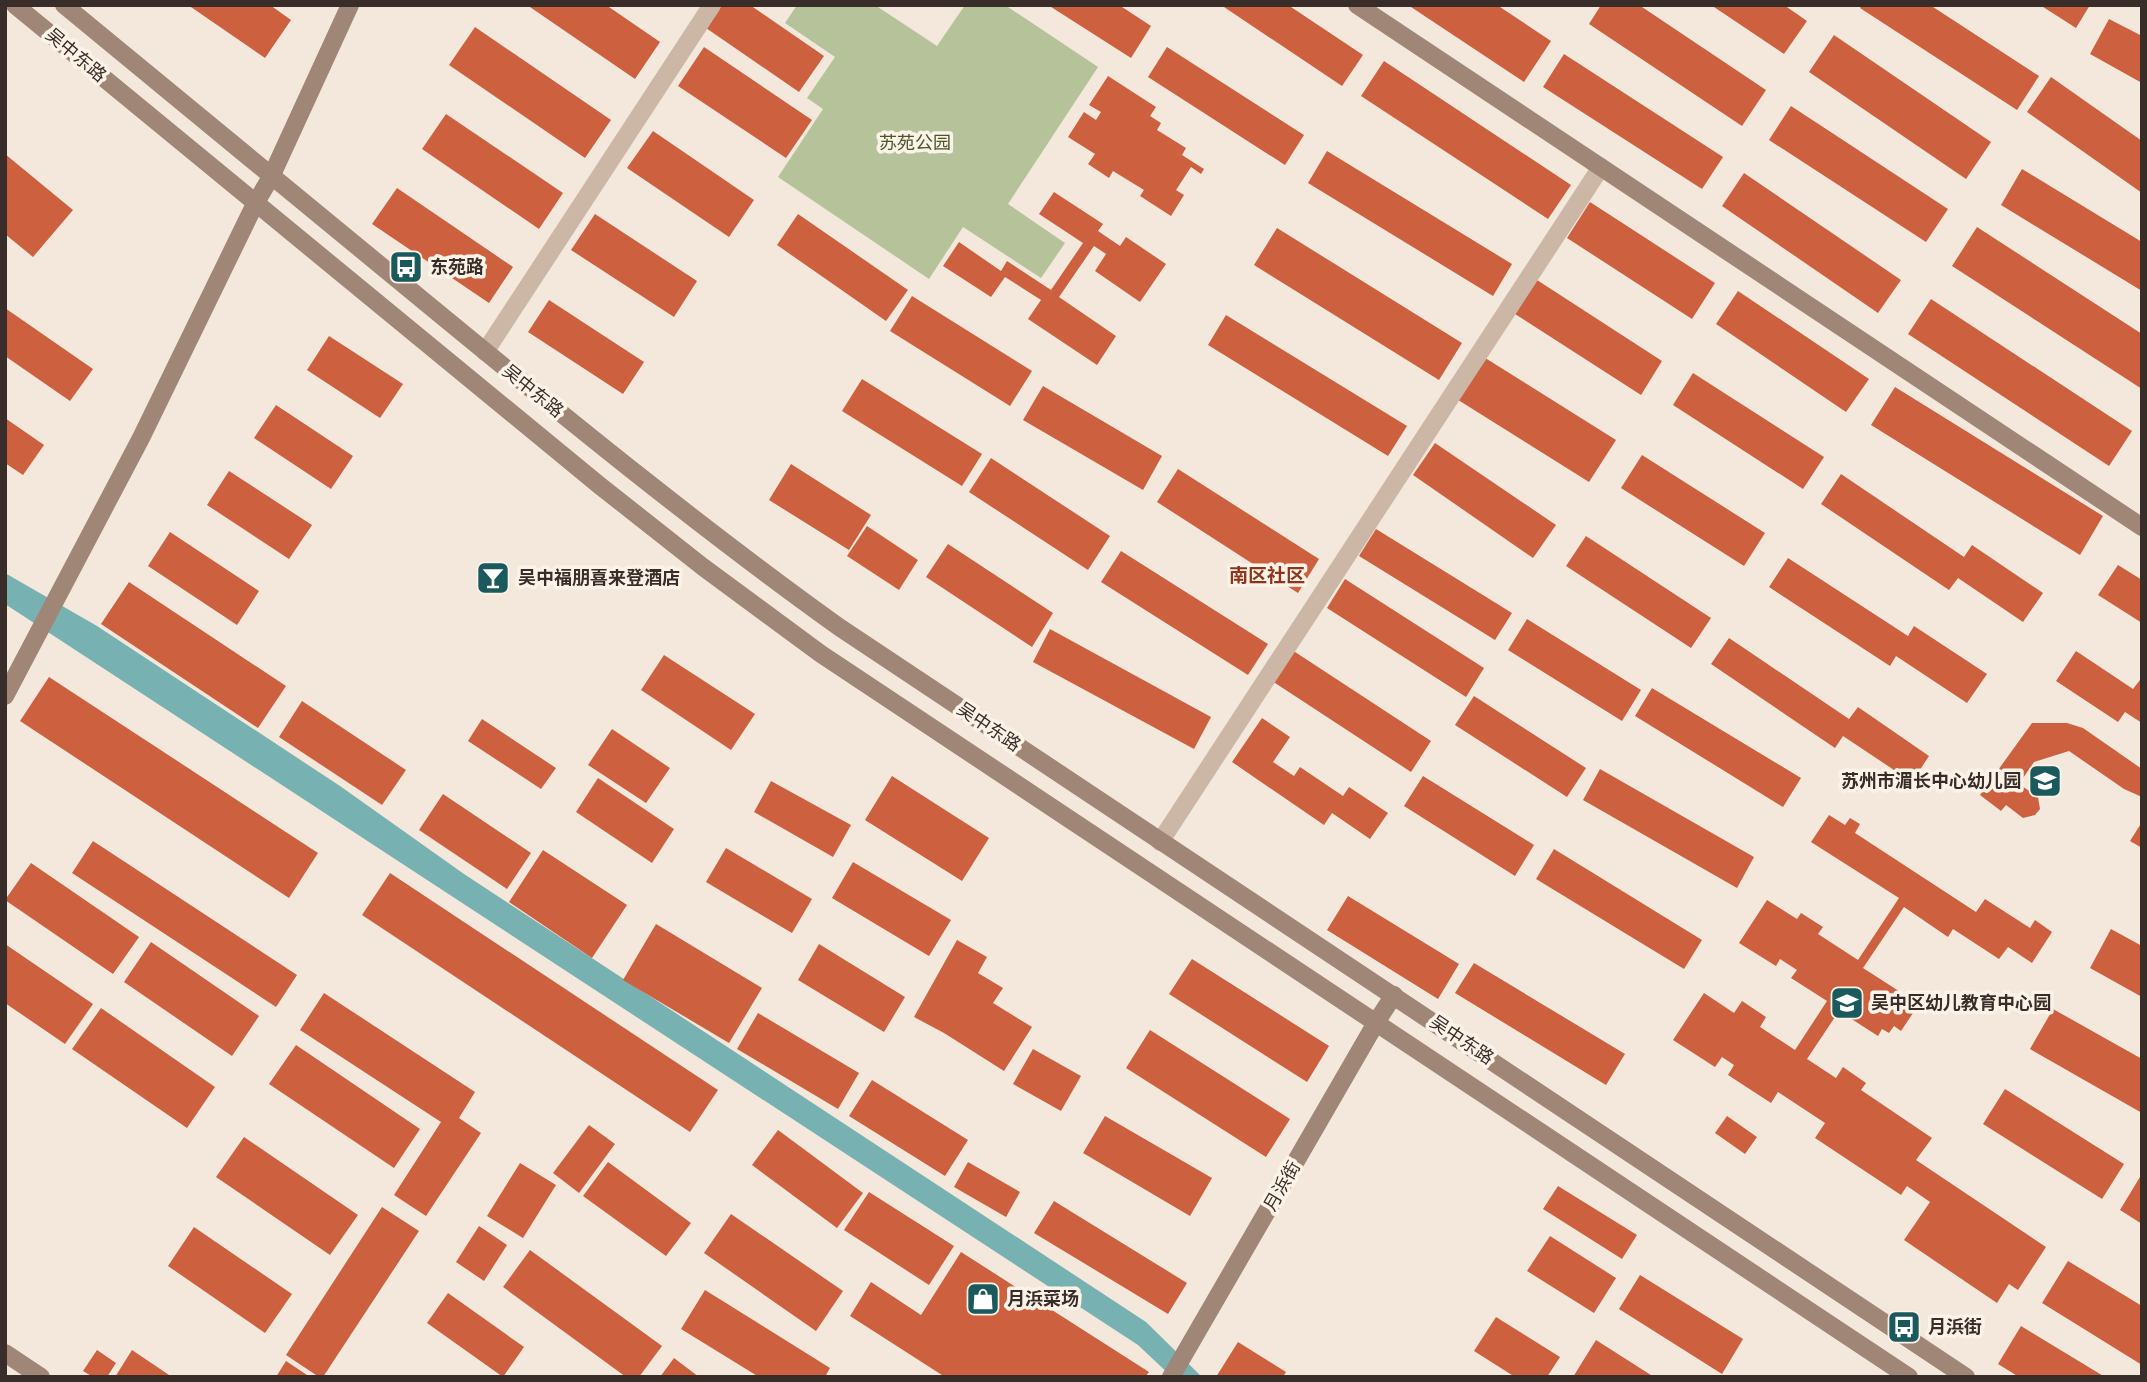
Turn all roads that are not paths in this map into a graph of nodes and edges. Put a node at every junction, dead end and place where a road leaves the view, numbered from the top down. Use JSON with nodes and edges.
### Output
{"nodes":[{"id":1,"x":15,"y":5,"type":"edge"},
{"id":2,"x":64,"y":5,"type":"edge"},
{"id":3,"x":350,"y":5,"type":"edge"},
{"id":4,"x":712,"y":5,"type":"edge"},
{"id":5,"x":1357,"y":5,"type":"edge"},
{"id":6,"x":1601,"y":167,"type":"junction"},
{"id":7,"x":271,"y":177,"type":"junction"},
{"id":8,"x":255,"y":204,"type":"junction"},
{"id":9,"x":485,"y":352,"type":"junction"},
{"id":10,"x":2142,"y":527,"type":"edge"},
{"id":11,"x":5,"y":696,"type":"edge"},
{"id":12,"x":1160,"y":842,"type":"junction"},
{"id":13,"x":1394,"y":995,"type":"junction"},
{"id":14,"x":1377,"y":1021,"type":"junction"},
{"id":15,"x":5,"y":1353,"type":"edge"},
{"id":16,"x":41,"y":1377,"type":"edge"},
{"id":17,"x":1171,"y":1377,"type":"edge"},
{"id":18,"x":1909,"y":1377,"type":"edge"},
{"id":19,"x":1966,"y":1377,"type":"edge"}],
"edges":[{"from":1,"to":8,"type":"main road","name":"吴中东路"},
{"from":2,"to":7,"type":"main road","name":"吴中东路"},
{"from":3,"to":7,"type":"main road"},
{"from":4,"to":9,"type":"street"},
{"from":5,"to":6,"type":"main road"},
{"from":6,"to":10,"type":"main road"},
{"from":6,"to":12,"type":"street"},
{"from":7,"to":8,"type":"main road"},
{"from":7,"to":9,"type":"main road","name":"吴中东路"},
{"from":8,"to":11,"type":"main road"},
{"from":8,"to":14,"type":"main road","name":"吴中东路"},
{"from":9,"to":12,"type":"main road","name":"吴中东路"},
{"from":12,"to":13,"type":"main road","name":"吴中东路"},
{"from":13,"to":14,"type":"main road","name":"月浜街"},
{"from":13,"to":19,"type":"main road","name":"吴中东路"},
{"from":14,"to":17,"type":"main road","name":"月浜街"},
{"from":14,"to":18,"type":"main road","name":"吴中东路"},
{"from":15,"to":16,"type":"main road"}]}
